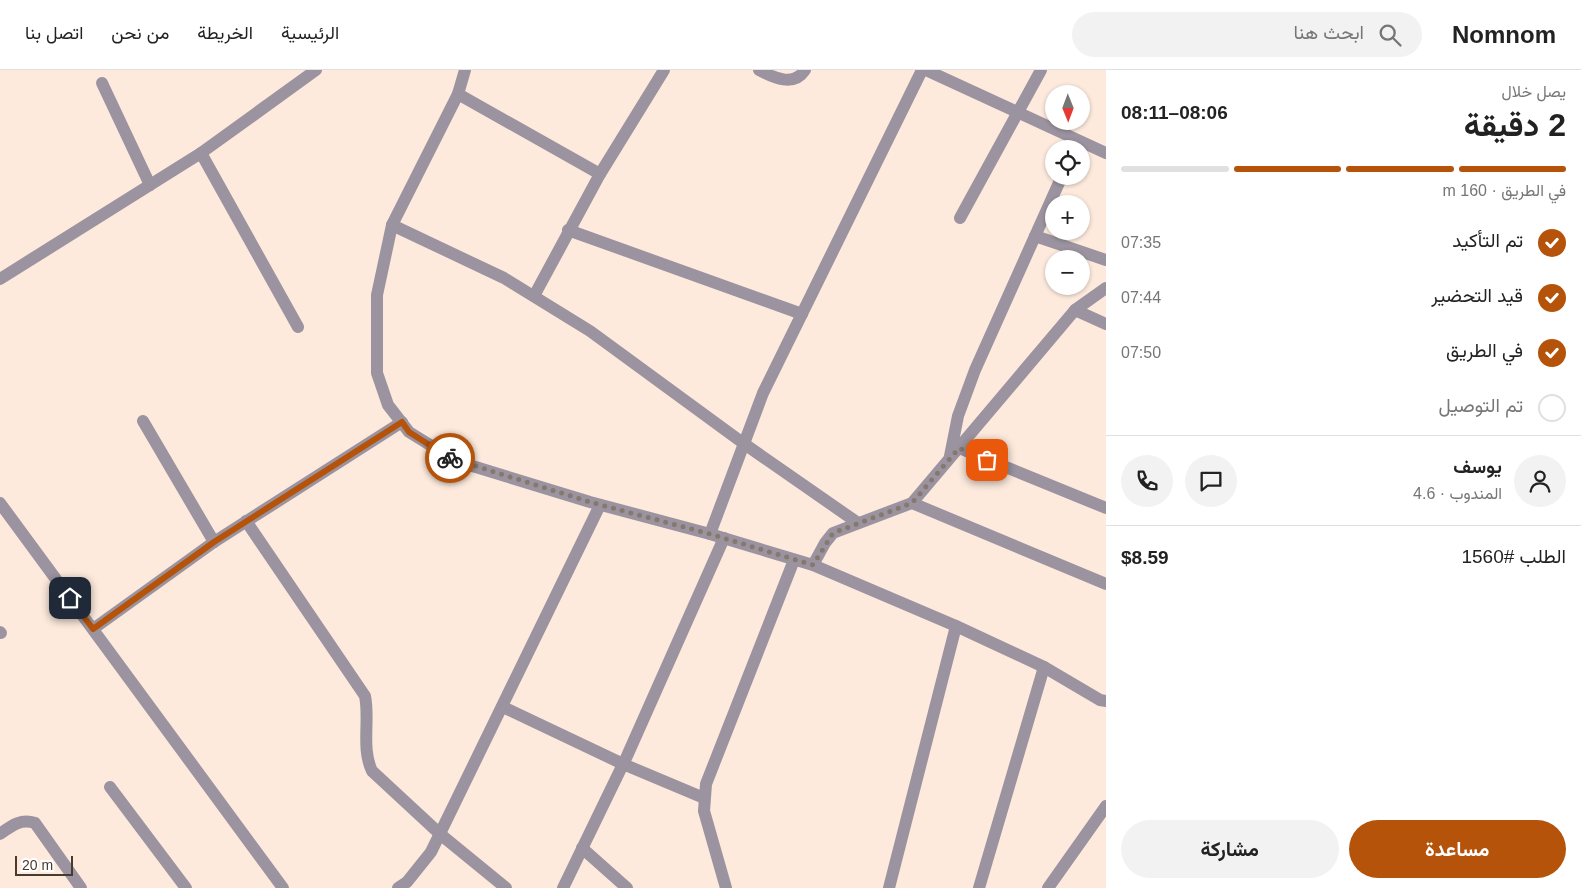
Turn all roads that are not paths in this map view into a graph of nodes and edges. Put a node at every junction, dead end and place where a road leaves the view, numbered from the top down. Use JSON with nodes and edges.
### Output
{"nodes":[{"id":1,"x":316,"y":70,"type":"edge"},
{"id":2,"x":465,"y":70,"type":"edge"},
{"id":3,"x":664,"y":70,"type":"edge"},
{"id":4,"x":759,"y":70,"type":"edge"},
{"id":5,"x":805,"y":70,"type":"edge"},
{"id":6,"x":922,"y":70,"type":"edge"},
{"id":7,"x":926,"y":70,"type":"edge"},
{"id":8,"x":1041,"y":70,"type":"edge"},
{"id":9,"x":102,"y":83,"type":"dead end"},
{"id":10,"x":458,"y":94,"type":"junction"},
{"id":11,"x":1018,"y":111,"type":"junction"},
{"id":12,"x":1069,"y":140,"type":"edge"},
{"id":13,"x":1090,"y":148,"type":"edge"},
{"id":14,"x":201,"y":153,"type":"junction"},
{"id":15,"x":1106,"y":153,"type":"edge"},
{"id":16,"x":600,"y":174,"type":"junction"},
{"id":17,"x":150,"y":185,"type":"junction"},
{"id":18,"x":1058,"y":185,"type":"edge"},
{"id":19,"x":960,"y":218,"type":"dead end"},
{"id":20,"x":392,"y":225,"type":"junction"},
{"id":21,"x":568,"y":230,"type":"junction"},
{"id":22,"x":1035,"y":236,"type":"junction"},
{"id":23,"x":1106,"y":260,"type":"edge"},
{"id":24,"x":0,"y":279,"type":"edge"},
{"id":25,"x":1106,"y":288,"type":"edge"},
{"id":26,"x":534,"y":296,"type":"junction"},
{"id":27,"x":1075,"y":310,"type":"junction"},
{"id":28,"x":802,"y":314,"type":"junction"},
{"id":29,"x":1106,"y":324,"type":"edge"},
{"id":30,"x":298,"y":327,"type":"dead end"},
{"id":31,"x":143,"y":421,"type":"dead end"},
{"id":32,"x":402,"y":422,"type":"junction"},
{"id":33,"x":744,"y":444,"type":"junction"},
{"id":34,"x":959,"y":448,"type":"junction"},
{"id":35,"x":950,"y":458,"type":"junction"},
{"id":36,"x":0,"y":503,"type":"edge"},
{"id":37,"x":912,"y":503,"type":"junction"},
{"id":38,"x":600,"y":505,"type":"junction"},
{"id":39,"x":1106,"y":508,"type":"edge"},
{"id":40,"x":246,"y":521,"type":"junction"},
{"id":41,"x":858,"y":523,"type":"junction"},
{"id":42,"x":710,"y":534,"type":"junction"},
{"id":43,"x":724,"y":538,"type":"junction"},
{"id":44,"x":214,"y":542,"type":"junction"},
{"id":45,"x":794,"y":560,"type":"junction"},
{"id":46,"x":813,"y":565,"type":"junction"},
{"id":47,"x":1106,"y":584,"type":"edge"},
{"id":48,"x":956,"y":626,"type":"junction"},
{"id":49,"x":93,"y":629,"type":"junction"},
{"id":50,"x":1044,"y":667,"type":"junction"},
{"id":51,"x":1106,"y":701,"type":"edge"},
{"id":52,"x":503,"y":707,"type":"junction"},
{"id":53,"x":623,"y":764,"type":"junction"},
{"id":54,"x":110,"y":787,"type":"dead end"},
{"id":55,"x":704,"y":798,"type":"junction"},
{"id":56,"x":1106,"y":806,"type":"edge"},
{"id":57,"x":0,"y":834,"type":"edge"},
{"id":58,"x":440,"y":834,"type":"junction"},
{"id":59,"x":582,"y":848,"type":"junction"},
{"id":60,"x":81,"y":888,"type":"edge"},
{"id":61,"x":186,"y":888,"type":"edge"},
{"id":62,"x":282,"y":888,"type":"edge"},
{"id":63,"x":398,"y":888,"type":"edge"},
{"id":64,"x":506,"y":888,"type":"edge"},
{"id":65,"x":563,"y":888,"type":"edge"},
{"id":66,"x":627,"y":888,"type":"edge"},
{"id":67,"x":726,"y":888,"type":"edge"},
{"id":68,"x":889,"y":888,"type":"edge"},
{"id":69,"x":979,"y":888,"type":"edge"},
{"id":70,"x":1048,"y":888,"type":"edge"}],
"edges":[{"from":1,"to":14,"type":"street"},
{"from":2,"to":10,"type":"street"},
{"from":3,"to":16,"type":"street"},
{"from":4,"to":5,"type":"street"},
{"from":6,"to":28,"type":"street"},
{"from":7,"to":11,"type":"street"},
{"from":8,"to":11,"type":"street"},
{"from":9,"to":17,"type":"street"},
{"from":10,"to":16,"type":"street"},
{"from":10,"to":20,"type":"street"},
{"from":11,"to":12,"type":"street"},
{"from":11,"to":19,"type":"street"},
{"from":13,"to":15,"type":"street"},
{"from":14,"to":17,"type":"street"},
{"from":14,"to":30,"type":"street"},
{"from":16,"to":21,"type":"street"},
{"from":17,"to":24,"type":"street"},
{"from":18,"to":22,"type":"street"},
{"from":20,"to":26,"type":"street"},
{"from":20,"to":32,"type":"street"},
{"from":21,"to":26,"type":"street"},
{"from":21,"to":28,"type":"street"},
{"from":22,"to":23,"type":"street"},
{"from":22,"to":35,"type":"street"},
{"from":25,"to":27,"type":"street"},
{"from":26,"to":33,"type":"street"},
{"from":27,"to":29,"type":"street"},
{"from":27,"to":34,"type":"street"},
{"from":28,"to":33,"type":"street"},
{"from":31,"to":44,"type":"street"},
{"from":32,"to":38,"type":"street"},
{"from":32,"to":40,"type":"street"},
{"from":33,"to":41,"type":"street"},
{"from":33,"to":42,"type":"street"},
{"from":34,"to":35,"type":"street"},
{"from":34,"to":39,"type":"street"},
{"from":35,"to":37,"type":"street"},
{"from":36,"to":49,"type":"street"},
{"from":37,"to":41,"type":"street"},
{"from":37,"to":47,"type":"street"},
{"from":38,"to":42,"type":"street"},
{"from":38,"to":52,"type":"street"},
{"from":40,"to":44,"type":"street"},
{"from":40,"to":58,"type":"street"},
{"from":41,"to":46,"type":"street"},
{"from":42,"to":43,"type":"street"},
{"from":43,"to":45,"type":"street"},
{"from":43,"to":53,"type":"street"},
{"from":44,"to":49,"type":"street"},
{"from":45,"to":46,"type":"street"},
{"from":45,"to":55,"type":"street"},
{"from":46,"to":48,"type":"street"},
{"from":48,"to":50,"type":"street"},
{"from":48,"to":68,"type":"street"},
{"from":49,"to":62,"type":"street"},
{"from":50,"to":51,"type":"street"},
{"from":50,"to":69,"type":"street"},
{"from":52,"to":53,"type":"street"},
{"from":52,"to":58,"type":"street"},
{"from":53,"to":55,"type":"street"},
{"from":53,"to":59,"type":"street"},
{"from":54,"to":61,"type":"street"},
{"from":55,"to":67,"type":"street"},
{"from":56,"to":70,"type":"street"},
{"from":57,"to":60,"type":"street"},
{"from":58,"to":63,"type":"street"},
{"from":58,"to":64,"type":"street"},
{"from":59,"to":65,"type":"street"},
{"from":59,"to":66,"type":"street"}]}
